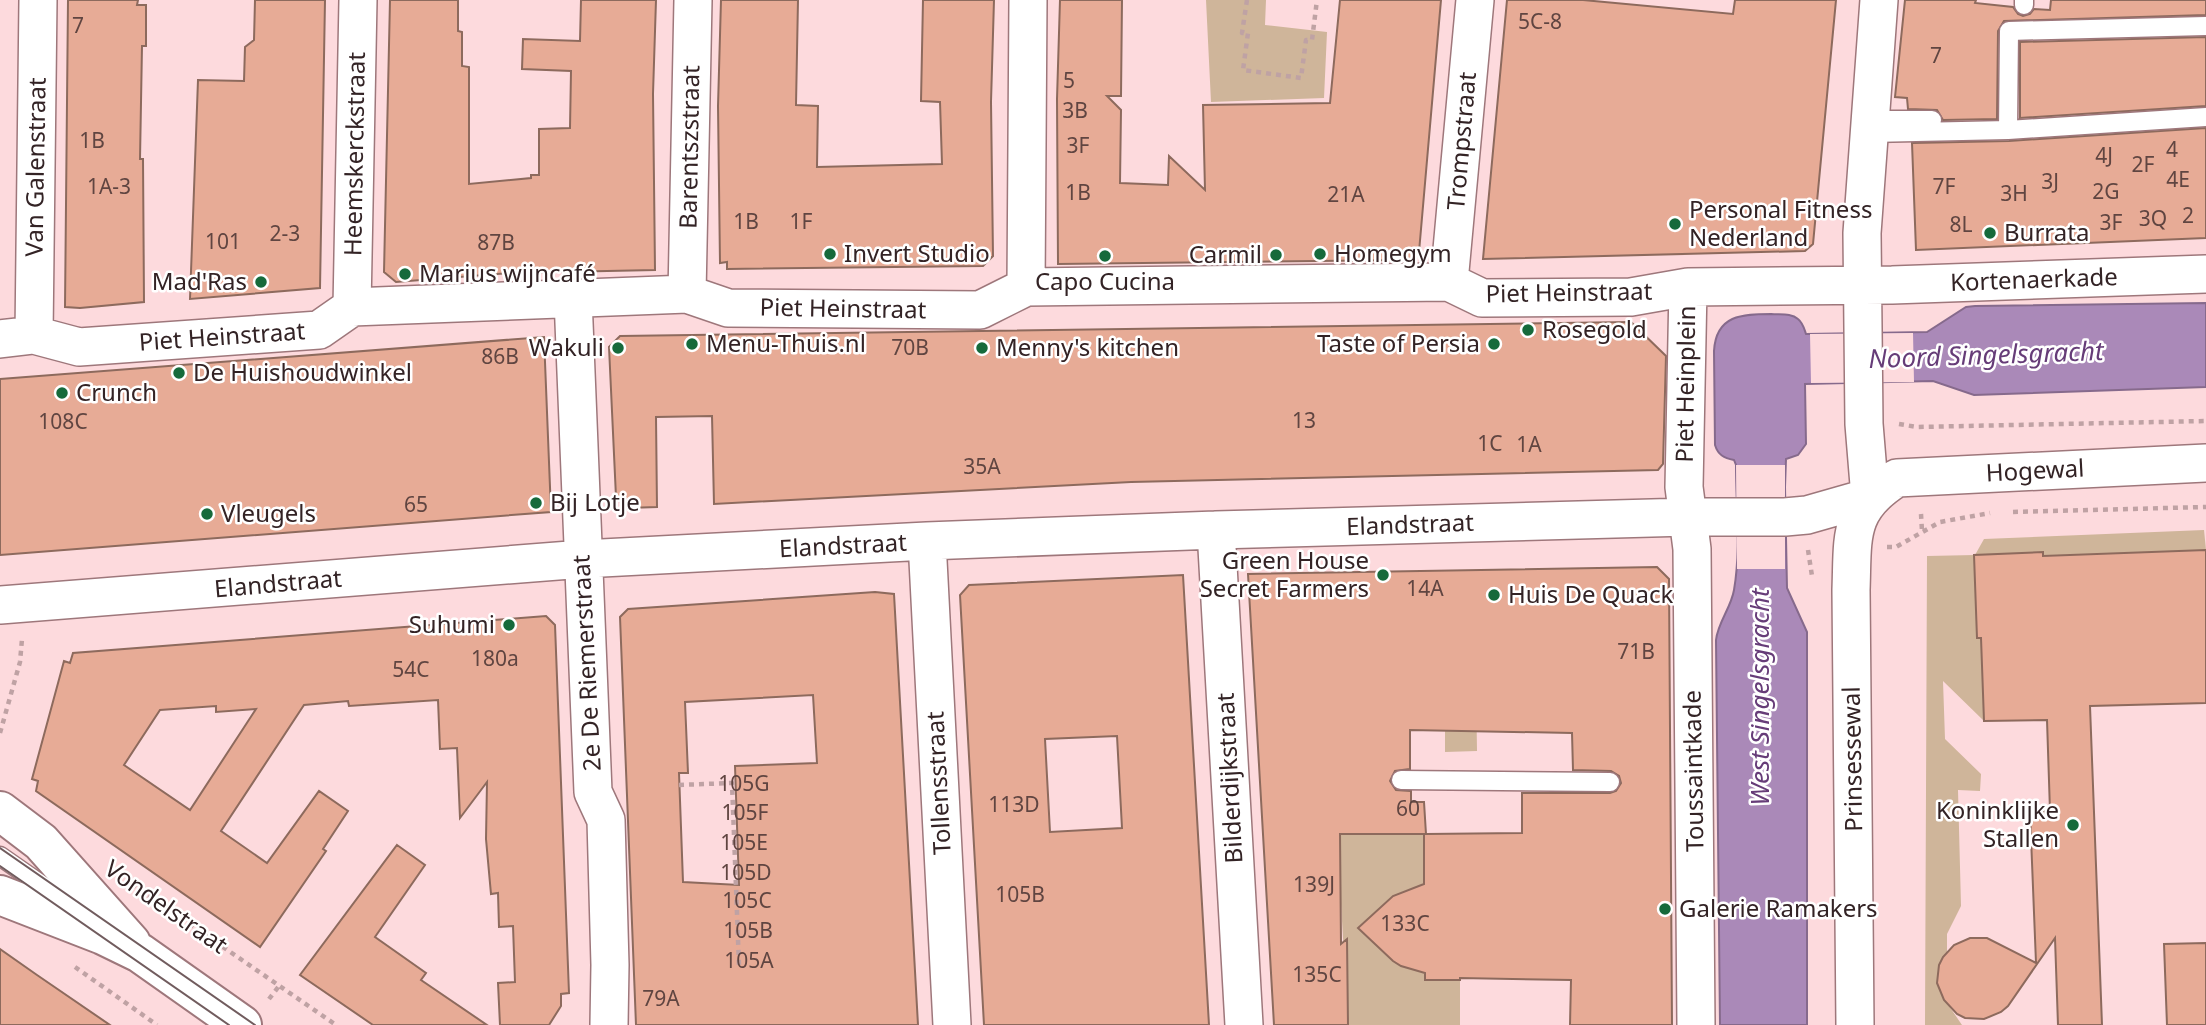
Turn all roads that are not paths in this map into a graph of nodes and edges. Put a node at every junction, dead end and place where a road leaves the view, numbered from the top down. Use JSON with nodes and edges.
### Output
{"nodes":[{"id":1,"x":38,"y":0,"type":"edge"},
{"id":2,"x":358,"y":0,"type":"edge"},
{"id":3,"x":693,"y":0,"type":"edge"},
{"id":4,"x":1028,"y":0,"type":"edge"},
{"id":5,"x":1475,"y":0,"type":"edge"},
{"id":6,"x":1880,"y":0,"type":"edge"},
{"id":7,"x":2206,"y":26,"type":"edge"},
{"id":8,"x":2206,"y":117,"type":"edge"},
{"id":9,"x":1932,"y":120,"type":"dead end"},
{"id":10,"x":1870,"y":127,"type":"junction"},
{"id":11,"x":2008,"y":130,"type":"junction"},
{"id":12,"x":2206,"y":274,"type":"edge"},
{"id":13,"x":1449,"y":282,"type":"junction"},
{"id":14,"x":1863,"y":285,"type":"junction"},
{"id":15,"x":1027,"y":287,"type":"junction"},
{"id":16,"x":1688,"y":287,"type":"junction"},
{"id":17,"x":687,"y":294,"type":"junction"},
{"id":18,"x":573,"y":298,"type":"junction"},
{"id":19,"x":352,"y":307,"type":"junction"},
{"id":20,"x":17,"y":337,"type":"edge"},
{"id":21,"x":2206,"y":463,"type":"edge"},
{"id":22,"x":1870,"y":497,"type":"junction"},
{"id":23,"x":1686,"y":502,"type":"junction"},
{"id":24,"x":1216,"y":530,"type":"junction"},
{"id":25,"x":928,"y":541,"type":"junction"},
{"id":26,"x":583,"y":559,"type":"junction"},
{"id":27,"x":0,"y":605,"type":"edge"},
{"id":28,"x":1401,"y":780,"type":"dead end"},
{"id":29,"x":1610,"y":782,"type":"dead end"},
{"id":30,"x":0,"y":811,"type":"edge"},
{"id":31,"x":0,"y":856,"type":"edge"},
{"id":32,"x":0,"y":895,"type":"edge"},
{"id":33,"x":140,"y":953,"type":"junction"},
{"id":34,"x":239,"y":1024,"type":"edge"},
{"id":35,"x":609,"y":1025,"type":"edge"},
{"id":36,"x":952,"y":1025,"type":"edge"},
{"id":37,"x":1244,"y":1025,"type":"edge"},
{"id":38,"x":1696,"y":1025,"type":"edge"},
{"id":39,"x":1855,"y":1025,"type":"edge"}],
"edges":[{"from":1,"to":20,"type":"street","name":"Van Galenstraat"},
{"from":2,"to":19,"type":"street","name":"Heemskerckstraat"},
{"from":3,"to":17,"type":"street","name":"Barentszstraat"},
{"from":4,"to":15,"type":"street"},
{"from":5,"to":13,"type":"street","name":"Trompstraat"},
{"from":6,"to":10,"type":"street"},
{"from":7,"to":11,"type":"lane"},
{"from":8,"to":11,"type":"lane"},
{"from":9,"to":10,"type":"lane"},
{"from":10,"to":11,"type":"lane"},
{"from":10,"to":14,"type":"street"},
{"from":12,"to":14,"type":"street","name":"Kortenaerkade"},
{"from":13,"to":15,"type":"street","name":"Piet Heinstraat"},
{"from":13,"to":16,"type":"street","name":"Piet Heinstraat"},
{"from":14,"to":16,"type":"street","name":"Piet Heinplein"},
{"from":14,"to":22,"type":"street"},
{"from":15,"to":17,"type":"street","name":"Piet Heinstraat"},
{"from":16,"to":23,"type":"street","name":"Piet Heinplein"},
{"from":17,"to":18,"type":"street","name":"Piet Heinstraat"},
{"from":18,"to":19,"type":"street","name":"Piet Heinstraat"},
{"from":18,"to":26,"type":"street","name":"2e De Riemerstraat"},
{"from":19,"to":20,"type":"street","name":"Piet Heinstraat"},
{"from":21,"to":22,"type":"street","name":"Hogewal"},
{"from":22,"to":23,"type":"street"},
{"from":22,"to":39,"type":"street","name":"Prinsessewal"},
{"from":23,"to":24,"type":"street","name":"Elandstraat"},
{"from":23,"to":38,"type":"street","name":"Toussaintkade"},
{"from":24,"to":25,"type":"street","name":"Elandstraat"},
{"from":24,"to":37,"type":"street","name":"Bilderdijkstraat"},
{"from":25,"to":26,"type":"street","name":"Elandstraat"},
{"from":25,"to":36,"type":"street","name":"Tollensstraat"},
{"from":26,"to":27,"type":"street","name":"Elandstraat"},
{"from":26,"to":35,"type":"street","name":"2e De Riemerstraat"},
{"from":28,"to":29,"type":"lane"},
{"from":30,"to":33,"type":"street","name":"Vondelstraat"},
{"from":31,"to":33,"type":"lane","name":"Vondelstraat"},
{"from":32,"to":33,"type":"street","name":"Vondelstraat"},
{"from":33,"to":34,"type":"street","name":"Vondelstraat"}]}
